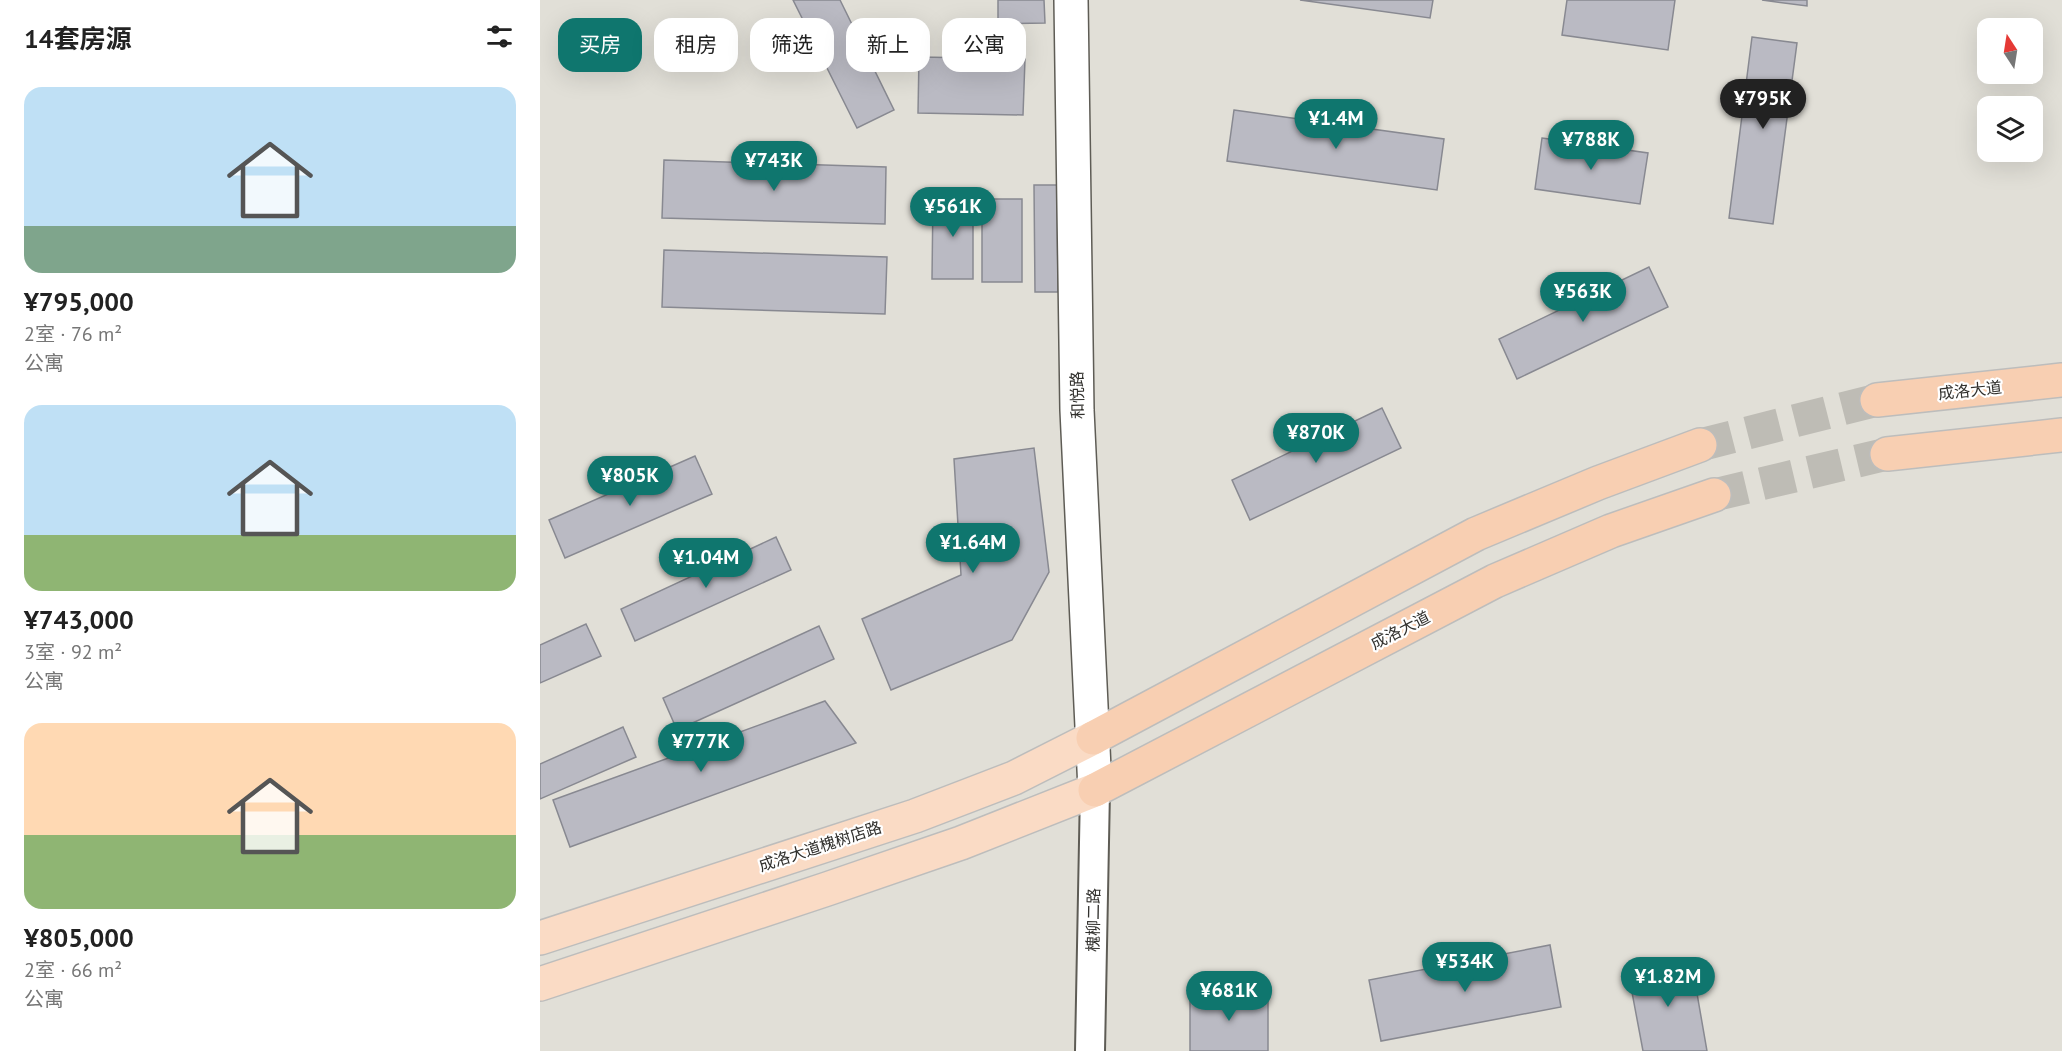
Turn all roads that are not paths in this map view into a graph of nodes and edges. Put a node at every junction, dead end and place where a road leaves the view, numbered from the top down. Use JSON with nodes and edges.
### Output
{"nodes":[{"id":1,"x":1071,"y":0,"type":"edge"},
{"id":2,"x":2062,"y":380,"type":"edge"},
{"id":3,"x":1877,"y":400,"type":"tunnel mouth"},
{"id":4,"x":2062,"y":435,"type":"edge"},
{"id":5,"x":1700,"y":445,"type":"tunnel mouth"},
{"id":6,"x":1887,"y":454,"type":"tunnel mouth"},
{"id":7,"x":1714,"y":495,"type":"tunnel mouth"},
{"id":8,"x":1093,"y":738,"type":"junction"},
{"id":9,"x":1095,"y":790,"type":"junction"},
{"id":10,"x":540,"y":938,"type":"edge"},
{"id":11,"x":540,"y":984,"type":"edge"},
{"id":12,"x":1090,"y":1051,"type":"edge"}],
"edges":[{"from":1,"to":8,"type":"street","name":"和悦路"},
{"from":2,"to":3,"type":"highway","name":"成洛大道"},
{"from":4,"to":6,"type":"highway"},
{"from":5,"to":8,"type":"highway"},
{"from":7,"to":9,"type":"highway","name":"成洛大道"},
{"from":8,"to":9,"type":"street","name":"和悦路"},
{"from":8,"to":10,"type":"main road","name":"成洛大道槐树店路"},
{"from":9,"to":11,"type":"main road"},
{"from":9,"to":12,"type":"street","name":"槐柳二路"}]}
